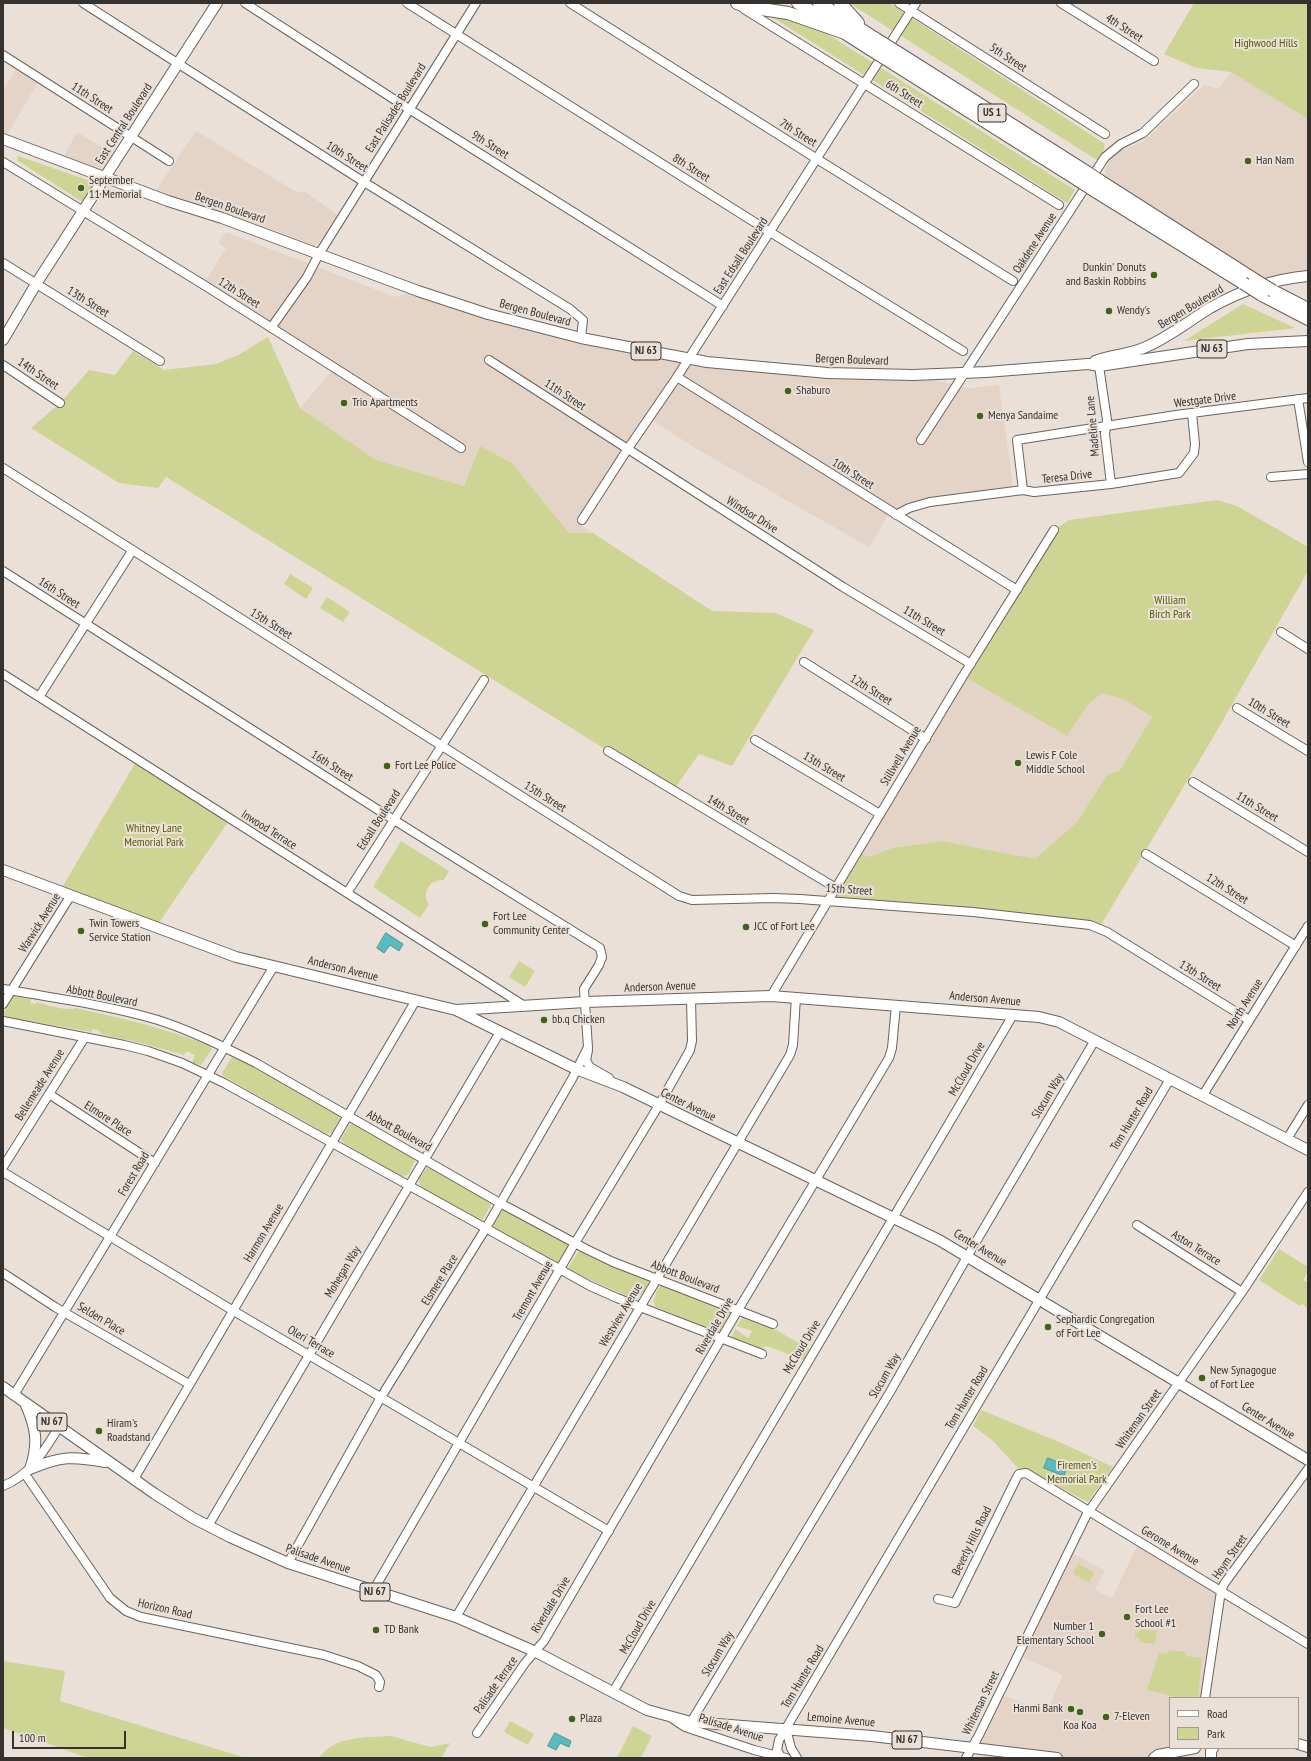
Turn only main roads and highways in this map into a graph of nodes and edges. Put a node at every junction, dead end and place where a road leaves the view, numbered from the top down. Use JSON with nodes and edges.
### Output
{"nodes":[{"id":1,"x":217,"y":3,"type":"edge"},
{"id":2,"x":736,"y":3,"type":"edge"},
{"id":3,"x":798,"y":3,"type":"edge"},
{"id":4,"x":819,"y":3,"type":"edge"},
{"id":5,"x":840,"y":3,"type":"edge"},
{"id":6,"x":845,"y":33,"type":"junction"},
{"id":7,"x":871,"y":40,"type":"junction"},
{"id":8,"x":3,"y":139,"type":"edge"},
{"id":9,"x":105,"y":178,"type":"junction"},
{"id":10,"x":1098,"y":186,"type":"junction"},
{"id":11,"x":1308,"y":276,"type":"edge"},
{"id":12,"x":1267,"y":293,"type":"junction"},
{"id":13,"x":1308,"y":309,"type":"edge"},
{"id":14,"x":1308,"y":319,"type":"edge"},
{"id":15,"x":3,"y":340,"type":"edge"},
{"id":16,"x":1308,"y":341,"type":"edge"},
{"id":17,"x":1088,"y":364,"type":"junction"},
{"id":18,"x":3,"y":870,"type":"edge"},
{"id":19,"x":456,"y":1010,"type":"junction"},
{"id":20,"x":1308,"y":1150,"type":"edge"},
{"id":21,"x":3,"y":1387,"type":"edge"},
{"id":22,"x":24,"y":1402,"type":"junction"},
{"id":23,"x":1308,"y":1460,"type":"edge"},
{"id":24,"x":110,"y":1463,"type":"junction"},
{"id":25,"x":647,"y":1710,"type":"joint"},
{"id":26,"x":1190,"y":1749,"type":"edge"},
{"id":27,"x":1057,"y":1758,"type":"edge"},
{"id":28,"x":1154,"y":1758,"type":"edge"}],
"edges":[{"from":1,"to":9,"type":"main road","name":"East Central Boulevard"},
{"from":2,"to":6,"type":"highway"},
{"from":3,"to":6,"type":"highway","number":"US 1"},
{"from":4,"to":7,"type":"highway","number":"US 1"},
{"from":5,"to":7,"type":"highway"},
{"from":6,"to":7,"type":"highway","number":"US 1"},
{"from":7,"to":10,"type":"highway","number":"US 1","bridge":true},
{"from":8,"to":9,"type":"main road","name":"Bergen Boulevard","number":"NJ 63"},
{"from":9,"to":15,"type":"main road","name":"East Central Boulevard"},
{"from":9,"to":17,"type":"main road","name":"Bergen Boulevard","number":"NJ 63"},
{"from":10,"to":12,"type":"highway","number":"US 1","bridge":true},
{"from":10,"to":12,"type":"highway","number":"US 1","bridge":true},
{"from":11,"to":17,"type":"main road","name":"Bergen Boulevard","number":"NJ 63"},
{"from":12,"to":13,"type":"highway","number":"US 1"},
{"from":12,"to":14,"type":"highway","number":"US 1"},
{"from":16,"to":17,"type":"main road","name":"Bergen Boulevard","number":"NJ 63"},
{"from":18,"to":19,"type":"main road","name":"Anderson Avenue"},
{"from":19,"to":20,"type":"main road","name":"Anderson Avenue"},
{"from":19,"to":23,"type":"main road","name":"Center Avenue"},
{"from":21,"to":22,"type":"main road","name":"Palisade Avenue","number":"NJ 67"},
{"from":22,"to":24,"type":"main road","name":"Palisade Avenue","number":"NJ 67"},
{"from":22,"to":24,"type":"main road"},
{"from":24,"to":25,"type":"main road","name":"Palisade Avenue","number":"NJ 67"},
{"from":25,"to":27,"type":"main road","name":"Lemoine Avenue","number":"NJ 67"},
{"from":26,"to":28,"type":"main road"}]}
